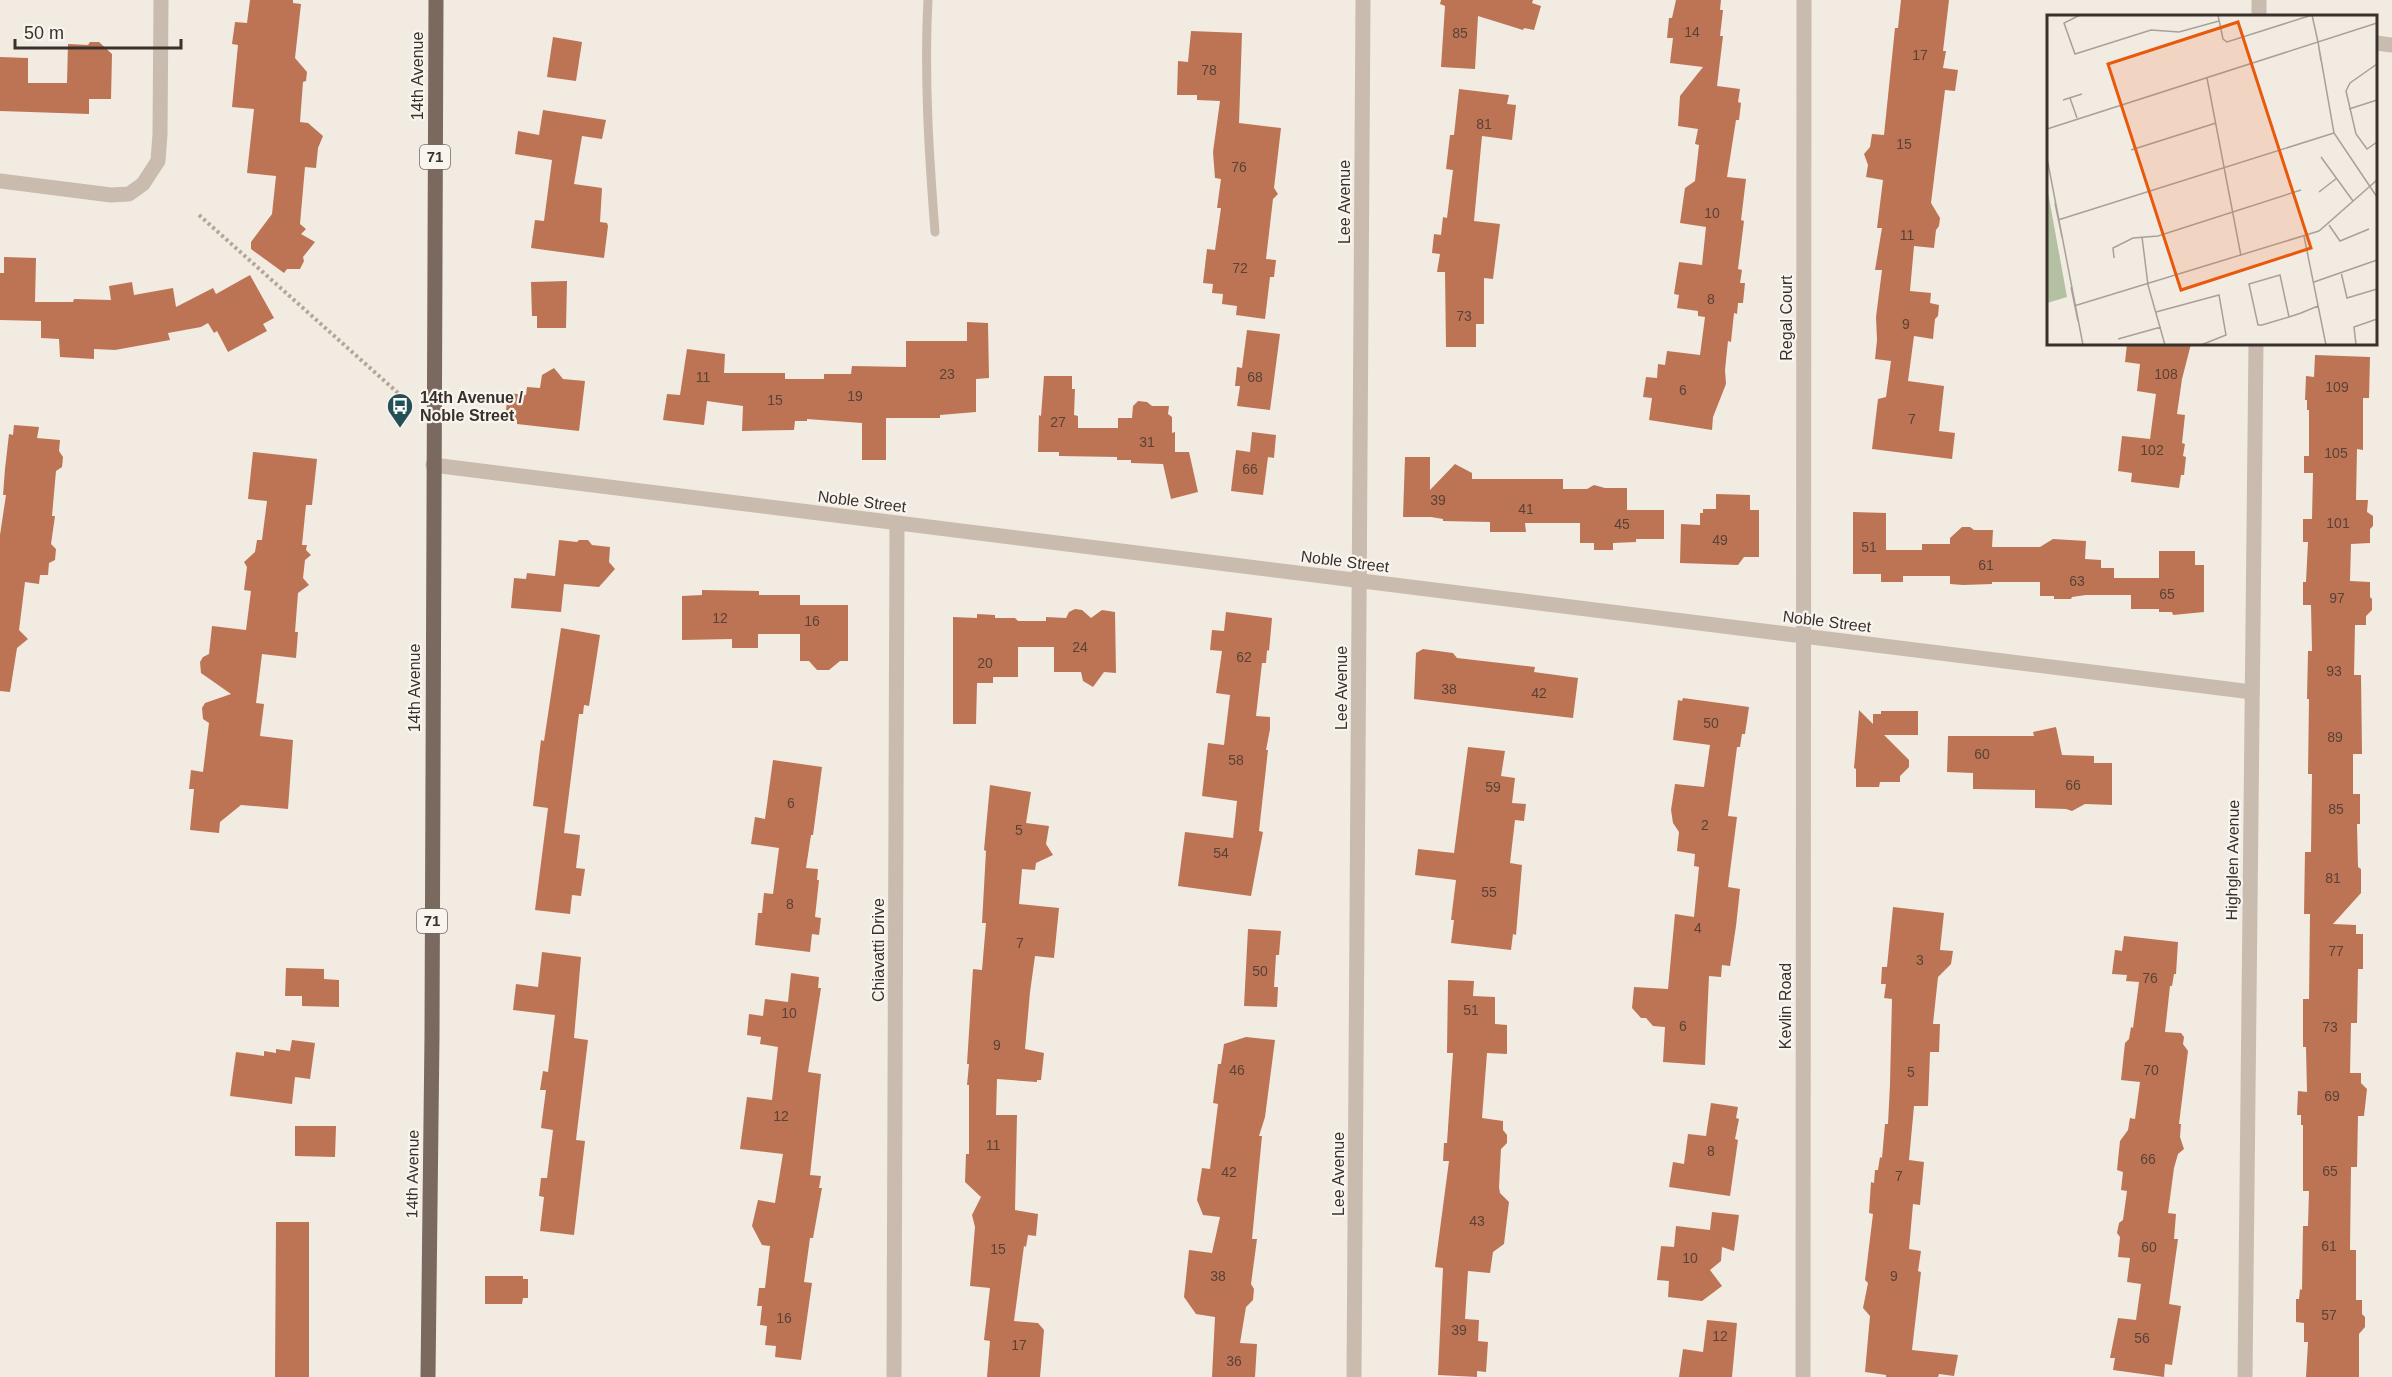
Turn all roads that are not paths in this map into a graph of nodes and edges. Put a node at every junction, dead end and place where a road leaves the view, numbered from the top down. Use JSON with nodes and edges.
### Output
{"nodes":[{"id":1,"x":161,"y":0,"type":"edge"},
{"id":2,"x":436,"y":0,"type":"edge"},
{"id":3,"x":928,"y":0,"type":"edge"},
{"id":4,"x":1363,"y":0,"type":"edge"},
{"id":5,"x":1804,"y":0,"type":"edge"},
{"id":6,"x":2377,"y":43,"type":"edge"},
{"id":7,"x":2392,"y":45,"type":"edge"},
{"id":8,"x":0,"y":181,"type":"edge"},
{"id":9,"x":935,"y":232,"type":"dead end"},
{"id":10,"x":2256,"y":345,"type":"edge"},
{"id":11,"x":433,"y":465,"type":"junction"},
{"id":12,"x":897,"y":523,"type":"junction"},
{"id":13,"x":1360,"y":581,"type":"junction"},
{"id":14,"x":1804,"y":636,"type":"junction"},
{"id":15,"x":2252,"y":692,"type":"junction"},
{"id":16,"x":428,"y":1377,"type":"edge"},
{"id":17,"x":894,"y":1377,"type":"edge"},
{"id":18,"x":1354,"y":1377,"type":"edge"},
{"id":19,"x":1803,"y":1377,"type":"edge"},
{"id":20,"x":2245,"y":1377,"type":"edge"}],
"edges":[{"from":1,"to":8,"type":"street"},
{"from":2,"to":11,"type":"main road","name":"14th Avenue","number":"71"},
{"from":3,"to":9,"type":"lane"},
{"from":4,"to":13,"type":"street","name":"Lee Avenue"},
{"from":5,"to":14,"type":"street","name":"Regal Court"},
{"from":6,"to":7,"type":"street"},
{"from":10,"to":15,"type":"street","name":"Highglen Avenue"},
{"from":11,"to":12,"type":"street","name":"Noble Street"},
{"from":11,"to":16,"type":"main road","name":"14th Avenue","number":"71"},
{"from":12,"to":13,"type":"street","name":"Noble Street"},
{"from":12,"to":17,"type":"street","name":"Chiavatti Drive"},
{"from":13,"to":14,"type":"street","name":"Noble Street"},
{"from":13,"to":18,"type":"street","name":"Lee Avenue"},
{"from":14,"to":15,"type":"street","name":"Noble Street"},
{"from":14,"to":19,"type":"street","name":"Kevlin Road"},
{"from":15,"to":20,"type":"street","name":"Highglen Avenue"}]}
